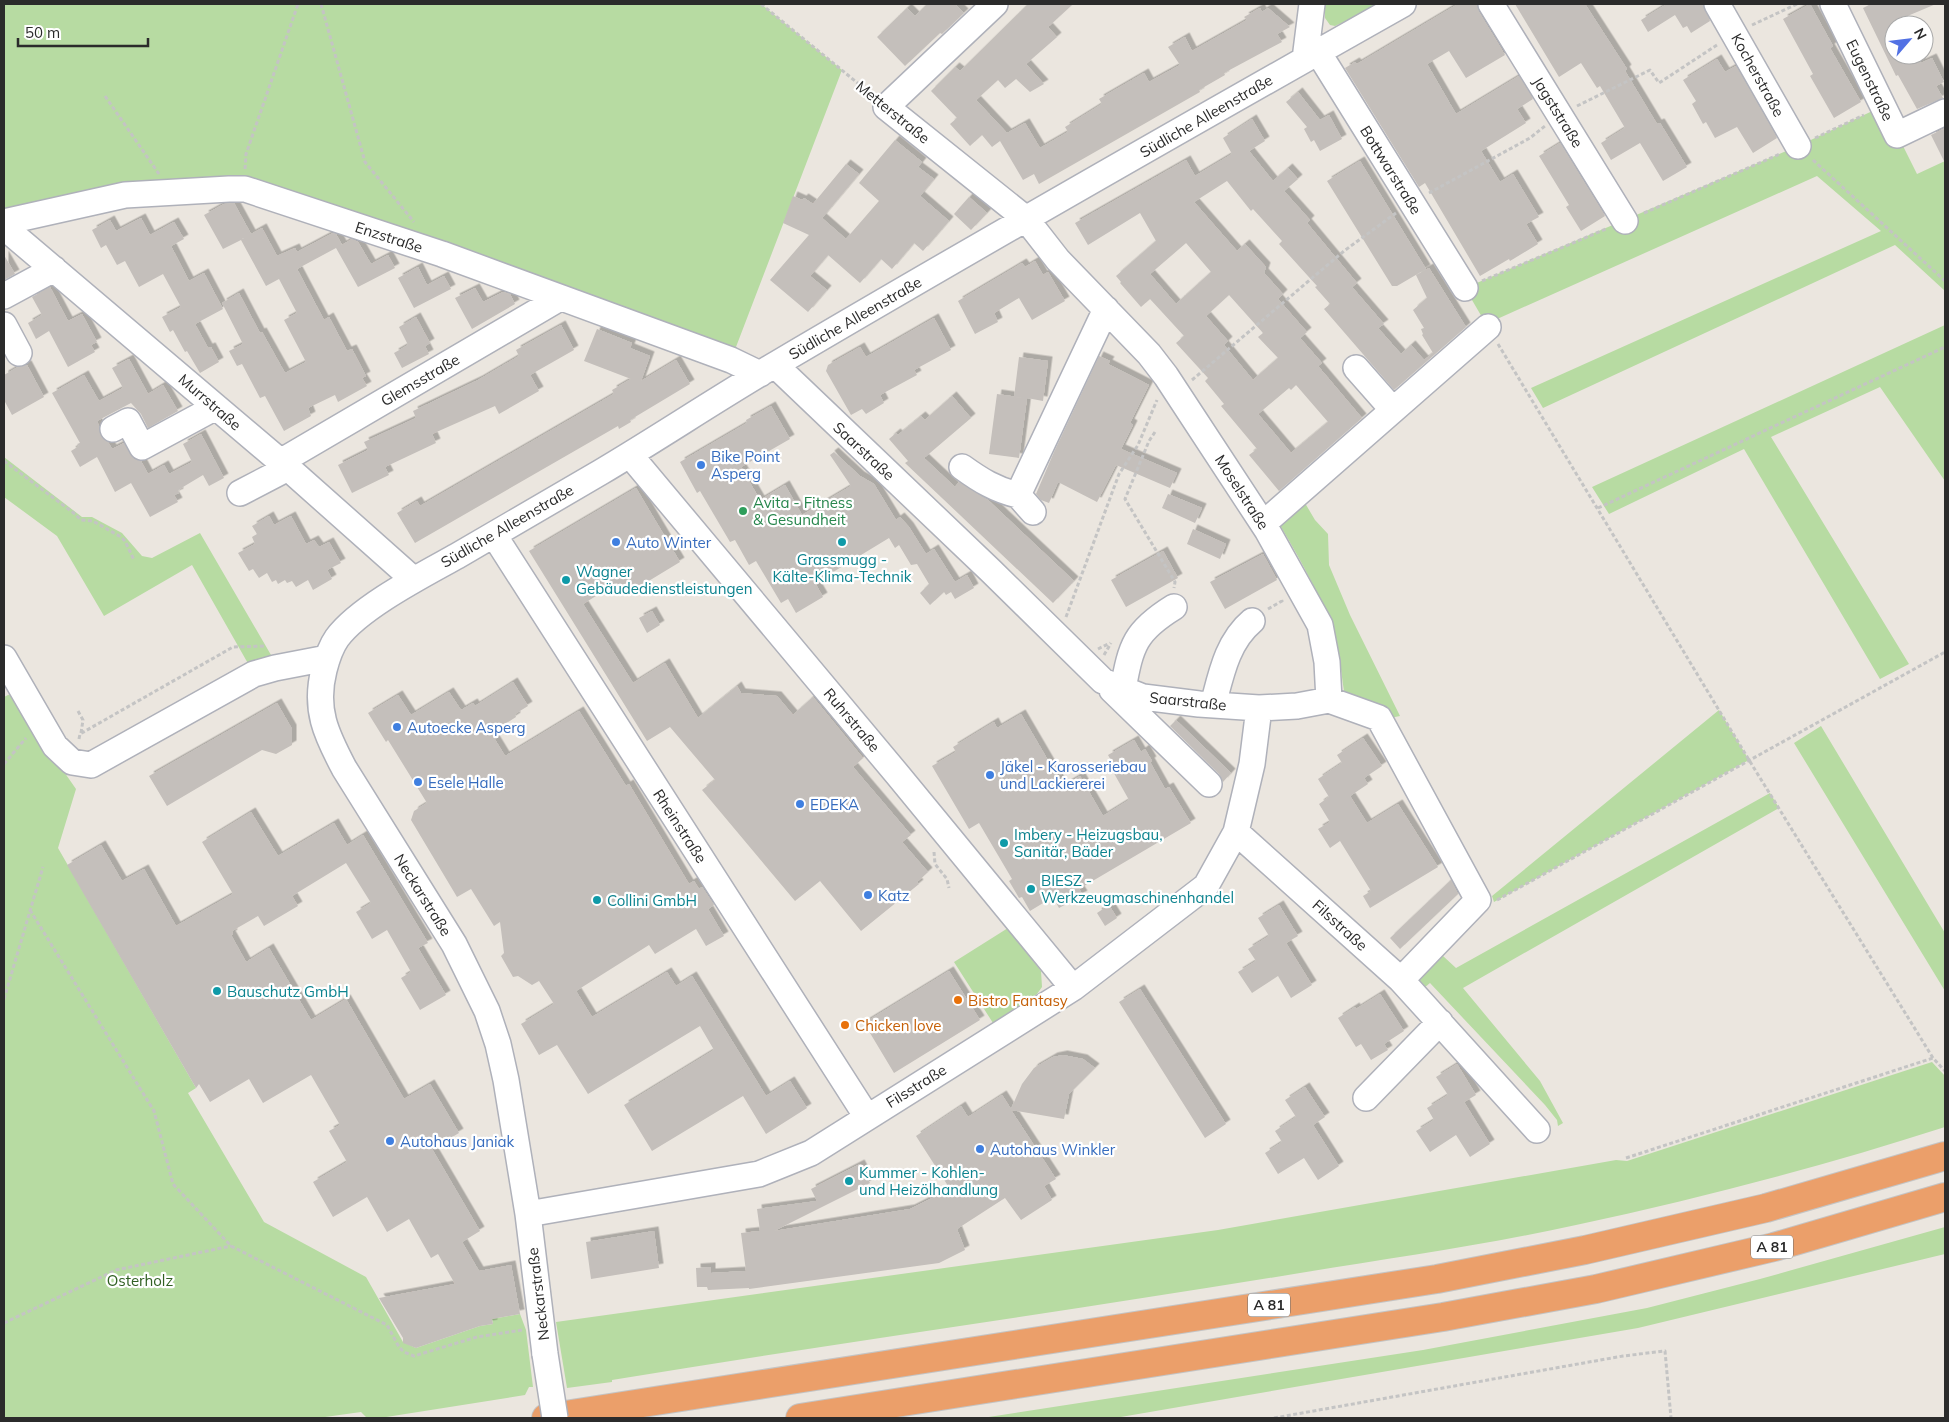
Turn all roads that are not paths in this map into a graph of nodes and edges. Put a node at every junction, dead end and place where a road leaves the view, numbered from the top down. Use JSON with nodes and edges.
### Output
{"nodes":[{"id":1,"x":995,"y":4,"type":"edge"},
{"id":2,"x":1312,"y":4,"type":"edge"},
{"id":3,"x":1403,"y":4,"type":"edge"},
{"id":4,"x":1491,"y":4,"type":"edge"},
{"id":5,"x":1717,"y":4,"type":"edge"},
{"id":6,"x":1833,"y":4,"type":"edge"},
{"id":7,"x":1311,"y":56,"type":"junction"},
{"id":8,"x":1945,"y":112,"type":"edge"},
{"id":9,"x":1798,"y":146,"type":"road end"},
{"id":10,"x":1026,"y":219,"type":"junction"},
{"id":11,"x":1624,"y":221,"type":"road end"},
{"id":12,"x":4,"y":222,"type":"edge"},
{"id":13,"x":4,"y":227,"type":"edge"},
{"id":14,"x":54,"y":268,"type":"junction"},
{"id":15,"x":1465,"y":288,"type":"road end"},
{"id":16,"x":4,"y":296,"type":"edge"},
{"id":17,"x":560,"y":298,"type":"junction"},
{"id":18,"x":1106,"y":309,"type":"junction"},
{"id":19,"x":4,"y":325,"type":"edge"},
{"id":20,"x":1488,"y":327,"type":"road end"},
{"id":21,"x":19,"y":353,"type":"dead end"},
{"id":22,"x":1356,"y":368,"type":"dead end"},
{"id":23,"x":767,"y":370,"type":"junction"},
{"id":24,"x":216,"y":407,"type":"junction"},
{"id":25,"x":1393,"y":410,"type":"junction"},
{"id":26,"x":113,"y":429,"type":"dead end"},
{"id":27,"x":630,"y":455,"type":"junction"},
{"id":28,"x":284,"y":465,"type":"junction"},
{"id":29,"x":962,"y":467,"type":"dead end"},
{"id":30,"x":240,"y":493,"type":"dead end"},
{"id":31,"x":1263,"y":524,"type":"junction"},
{"id":32,"x":494,"y":535,"type":"junction"},
{"id":33,"x":414,"y":580,"type":"junction"},
{"id":34,"x":1174,"y":607,"type":"dead end"},
{"id":35,"x":1261,"y":614,"type":"road end"},
{"id":36,"x":327,"y":658,"type":"junction"},
{"id":37,"x":8,"y":674,"type":"edge"},
{"id":38,"x":1113,"y":685,"type":"junction"},
{"id":39,"x":1329,"y":700,"type":"junction"},
{"id":40,"x":1213,"y":705,"type":"junction"},
{"id":41,"x":1259,"y":708,"type":"junction"},
{"id":42,"x":1209,"y":784,"type":"dead end"},
{"id":43,"x":1236,"y":832,"type":"junction"},
{"id":44,"x":1401,"y":980,"type":"junction"},
{"id":45,"x":1073,"y":988,"type":"junction"},
{"id":46,"x":1440,"y":1022,"type":"junction"},
{"id":47,"x":1366,"y":1098,"type":"dead end"},
{"id":48,"x":867,"y":1117,"type":"junction"},
{"id":49,"x":1537,"y":1130,"type":"dead end"},
{"id":50,"x":1945,"y":1156,"type":"edge"},
{"id":51,"x":1945,"y":1197,"type":"edge"},
{"id":52,"x":528,"y":1214,"type":"junction"},
{"id":53,"x":546,"y":1418,"type":"edge"},
{"id":54,"x":554,"y":1418,"type":"edge"},
{"id":55,"x":800,"y":1418,"type":"edge"}],
"edges":[{"from":1,"to":10,"type":"street","name":"Metterstraße"},
{"from":2,"to":7,"type":"street"},
{"from":3,"to":7,"type":"street","name":"Südliche Alleenstraße"},
{"from":4,"to":11,"type":"street","name":"Jagststraße"},
{"from":5,"to":9,"type":"street","name":"Kocherstraße"},
{"from":6,"to":8,"type":"street","name":"Eugenstraße"},
{"from":7,"to":10,"type":"street","name":"Südliche Alleenstraße"},
{"from":7,"to":15,"type":"street","name":"Bottwarstraße"},
{"from":10,"to":18,"type":"street","name":"Moselstraße"},
{"from":10,"to":23,"type":"street","name":"Südliche Alleenstraße"},
{"from":12,"to":17,"type":"street","name":"Enzstraße"},
{"from":13,"to":14,"type":"street","name":"Murrstraße"},
{"from":14,"to":16,"type":"street"},
{"from":14,"to":24,"type":"street","name":"Murrstraße"},
{"from":17,"to":23,"type":"street","name":"Enzstraße"},
{"from":17,"to":28,"type":"street","name":"Glemsstraße"},
{"from":18,"to":29,"type":"street"},
{"from":18,"to":31,"type":"street","name":"Moselstraße"},
{"from":19,"to":21,"type":"street"},
{"from":20,"to":25,"type":"street"},
{"from":22,"to":25,"type":"street"},
{"from":23,"to":27,"type":"street","name":"Südliche Alleenstraße"},
{"from":23,"to":38,"type":"street","name":"Saarstraße"},
{"from":24,"to":26,"type":"street"},
{"from":24,"to":28,"type":"street","name":"Murrstraße"},
{"from":25,"to":31,"type":"street"},
{"from":27,"to":32,"type":"street","name":"Südliche Alleenstraße"},
{"from":27,"to":45,"type":"street","name":"Ruhrstraße"},
{"from":28,"to":30,"type":"street","name":"Glemsstraße"},
{"from":28,"to":33,"type":"street","name":"Murrstraße"},
{"from":31,"to":39,"type":"street","name":"Moselstraße"},
{"from":32,"to":33,"type":"street","name":"Südliche Alleenstraße"},
{"from":32,"to":48,"type":"street","name":"Rheinstraße"},
{"from":33,"to":36,"type":"street","name":"Südliche Alleenstraße"},
{"from":34,"to":38,"type":"street"},
{"from":35,"to":40,"type":"street"},
{"from":36,"to":37,"type":"street"},
{"from":36,"to":52,"type":"street","name":"Neckarstraße"},
{"from":38,"to":40,"type":"street","name":"Saarstraße"},
{"from":38,"to":42,"type":"street"},
{"from":39,"to":41,"type":"street","name":"Saarstraße"},
{"from":39,"to":44,"type":"street"},
{"from":40,"to":41,"type":"street","name":"Saarstraße"},
{"from":41,"to":43,"type":"street","name":"Filsstraße"},
{"from":43,"to":44,"type":"street","name":"Filsstraße"},
{"from":43,"to":45,"type":"street","name":"Filsstraße"},
{"from":44,"to":46,"type":"street","name":"Filsstraße"},
{"from":45,"to":48,"type":"street","name":"Filsstraße"},
{"from":46,"to":47,"type":"street"},
{"from":46,"to":49,"type":"street","name":"Filsstraße"},
{"from":48,"to":52,"type":"street","name":"Filsstraße"},
{"from":50,"to":53,"type":"highway","number":"A 81"},
{"from":51,"to":55,"type":"highway","number":"A 81"},
{"from":52,"to":54,"type":"street","name":"Neckarstraße","bridge":true}]}
